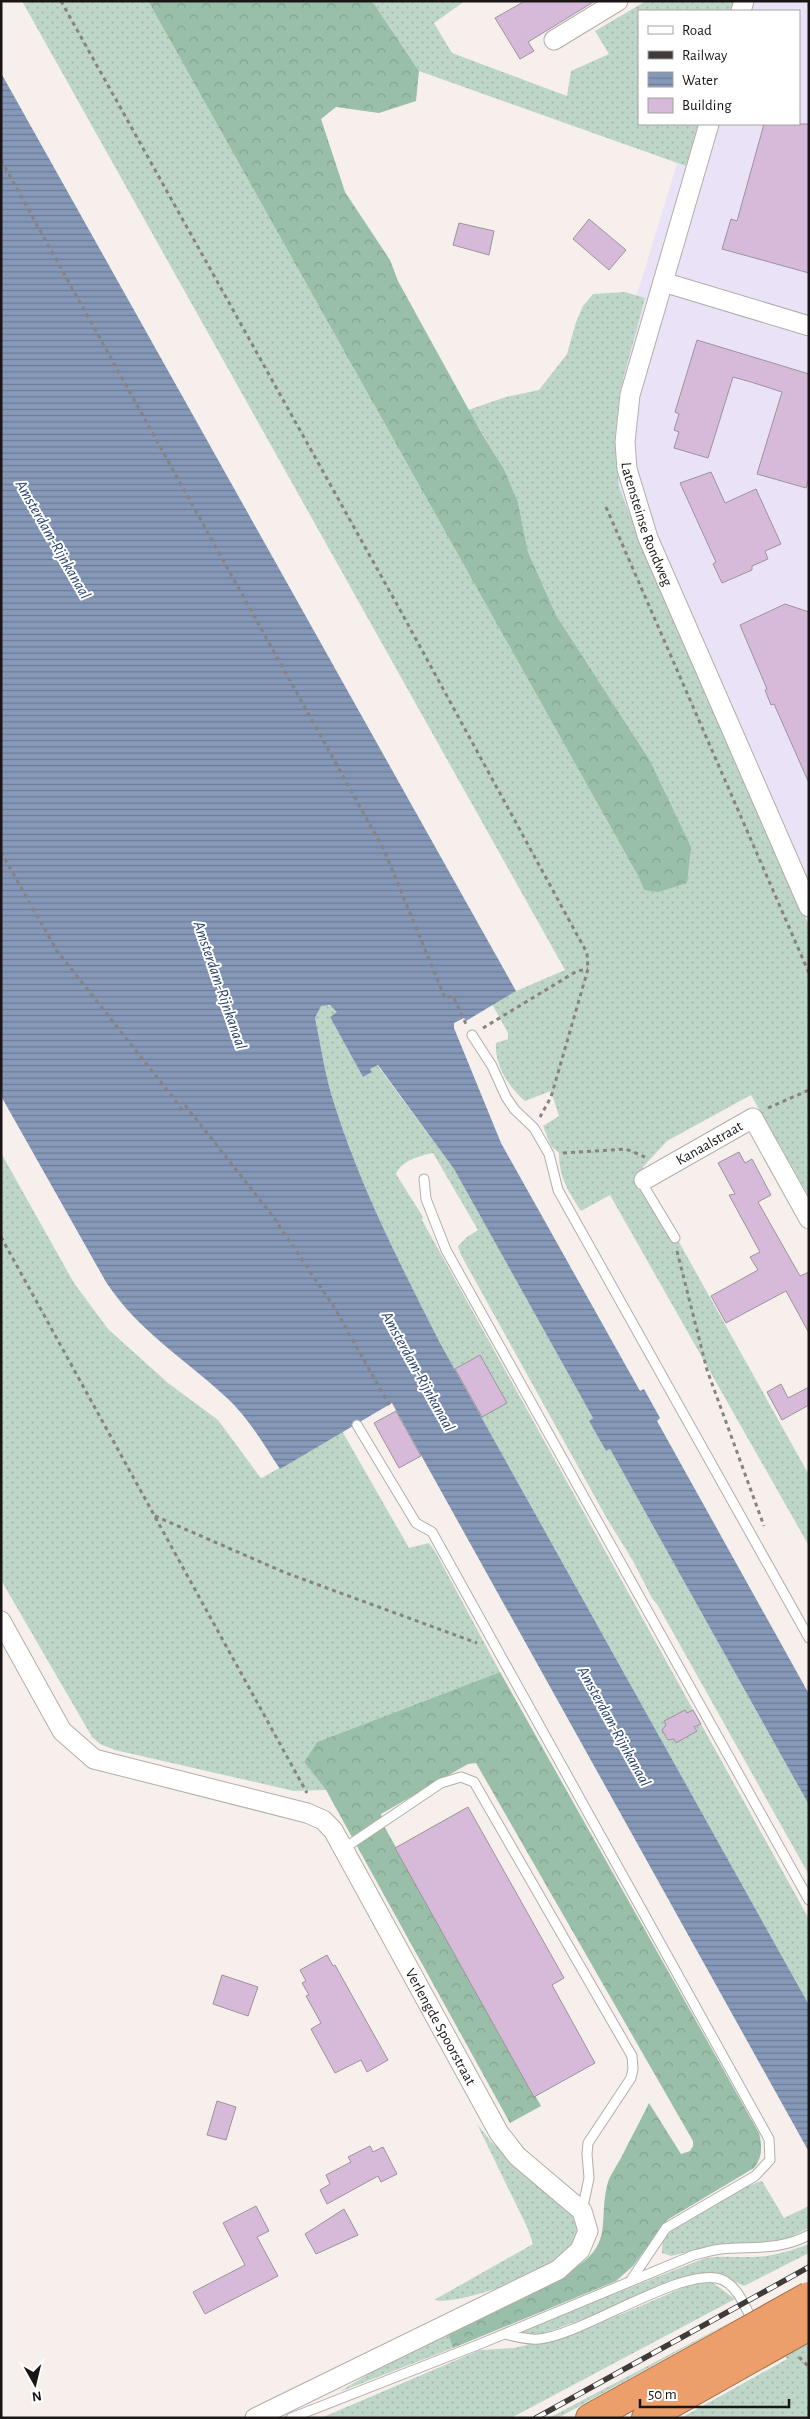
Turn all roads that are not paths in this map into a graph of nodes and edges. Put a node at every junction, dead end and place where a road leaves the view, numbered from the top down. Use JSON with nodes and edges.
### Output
{"nodes":[{"id":1,"x":618,"y":1,"type":"edge"},
{"id":2,"x":554,"y":40,"type":"dead end"},
{"id":3,"x":709,"y":125,"type":"edge"},
{"id":4,"x":663,"y":282,"type":"junction"},
{"id":5,"x":809,"y":326,"type":"edge"},
{"id":6,"x":809,"y":907,"type":"edge"},
{"id":7,"x":472,"y":1035,"type":"road end"},
{"id":8,"x":424,"y":1179,"type":"dead end"},
{"id":9,"x":644,"y":1180,"type":"joint"},
{"id":10,"x":809,"y":1219,"type":"edge"},
{"id":11,"x":674,"y":1238,"type":"road end"},
{"id":12,"x":358,"y":1425,"type":"dead end"},
{"id":13,"x":1,"y":1621,"type":"edge"},
{"id":14,"x":809,"y":1638,"type":"edge"},
{"id":15,"x":343,"y":1849,"type":"junction"},
{"id":16,"x":809,"y":1900,"type":"edge"},
{"id":17,"x":582,"y":2211,"type":"junction"},
{"id":18,"x":809,"y":2235,"type":"edge"},
{"id":19,"x":630,"y":2280,"type":"junction"},
{"id":20,"x":809,"y":2296,"type":"edge"},
{"id":21,"x":809,"y":2326,"type":"edge"},
{"id":22,"x":505,"y":2334,"type":"junction"},
{"id":23,"x":770,"y":2355,"type":"dead end"},
{"id":24,"x":255,"y":2418,"type":"edge"},
{"id":25,"x":291,"y":2418,"type":"edge"},
{"id":26,"x":590,"y":2418,"type":"edge"},
{"id":27,"x":646,"y":2418,"type":"edge"}],
"edges":[{"from":1,"to":2,"type":"street"},
{"from":3,"to":4,"type":"street","name":"Latensteinse Rondweg"},
{"from":4,"to":5,"type":"street"},
{"from":4,"to":6,"type":"street","name":"Latensteinse Rondweg"},
{"from":7,"to":14,"type":"lane"},
{"from":8,"to":16,"type":"lane"},
{"from":9,"to":10,"type":"street","name":"Kanaalstraat"},
{"from":9,"to":11,"type":"lane"},
{"from":12,"to":19,"type":"lane"},
{"from":13,"to":15,"type":"street","name":"Verlengde Spoorstraat"},
{"from":15,"to":17,"type":"street","name":"Verlengde Spoorstraat"},
{"from":15,"to":17,"type":"lane"},
{"from":17,"to":24,"type":"street"},
{"from":18,"to":19,"type":"lane"},
{"from":19,"to":22,"type":"lane"},
{"from":20,"to":26,"type":"highway","bridge":true},
{"from":21,"to":27,"type":"highway","bridge":true},
{"from":22,"to":23,"type":"lane"},
{"from":22,"to":25,"type":"lane"}]}
